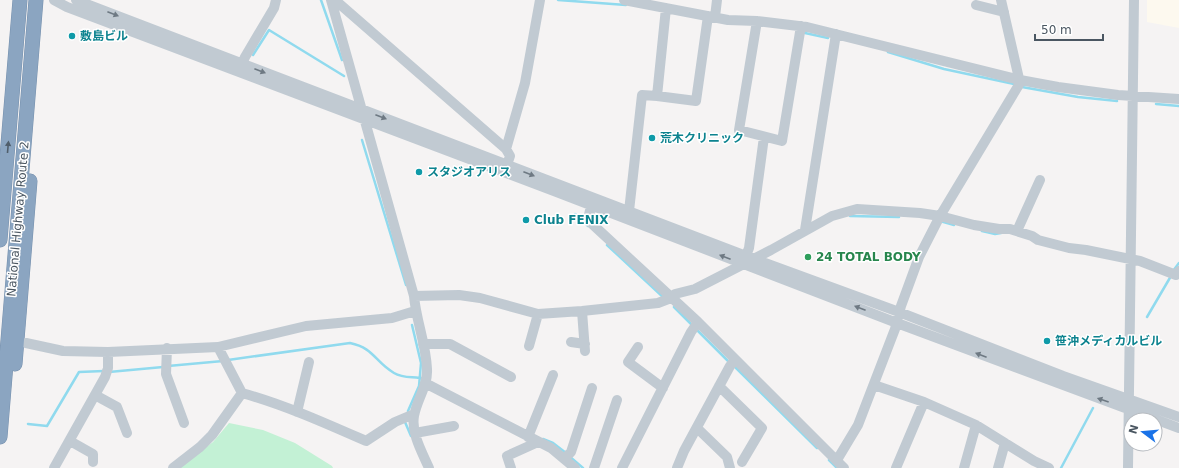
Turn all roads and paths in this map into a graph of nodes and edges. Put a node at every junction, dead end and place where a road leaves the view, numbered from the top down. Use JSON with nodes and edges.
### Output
{"nodes":[{"id":1,"x":11,"y":0,"type":"edge"},
{"id":2,"x":20,"y":0,"type":"edge"},
{"id":3,"x":36,"y":0,"type":"edge"},
{"id":4,"x":43,"y":0,"type":"edge"},
{"id":5,"x":54,"y":0,"type":"edge"},
{"id":6,"x":76,"y":0,"type":"edge"},
{"id":7,"x":276,"y":0,"type":"edge"},
{"id":8,"x":331,"y":0,"type":"edge"},
{"id":9,"x":335,"y":0,"type":"edge"},
{"id":10,"x":540,"y":0,"type":"edge"},
{"id":11,"x":630,"y":0,"type":"edge"},
{"id":12,"x":717,"y":0,"type":"edge"},
{"id":13,"x":1001,"y":0,"type":"edge"},
{"id":14,"x":1134,"y":0,"type":"edge"},
{"id":15,"x":976,"y":5,"type":"dead end"},
{"id":16,"x":671,"y":6,"type":"edge"},
{"id":17,"x":1004,"y":12,"type":"junction"},
{"id":18,"x":711,"y":16,"type":"junction"},
{"id":19,"x":758,"y":21,"type":"junction"},
{"id":20,"x":799,"y":26,"type":"junction"},
{"id":21,"x":836,"y":34,"type":"junction"},
{"id":22,"x":241,"y":68,"type":"junction"},
{"id":23,"x":1020,"y":80,"type":"junction"},
{"id":24,"x":1132,"y":95,"type":"junction"},
{"id":25,"x":657,"y":96,"type":"junction"},
{"id":26,"x":1179,"y":99,"type":"edge"},
{"id":27,"x":363,"y":115,"type":"junction"},
{"id":28,"x":0,"y":133,"type":"edge"},
{"id":29,"x":764,"y":137,"type":"junction"},
{"id":30,"x":506,"y":149,"type":"junction"},
{"id":31,"x":506,"y":169,"type":"junction"},
{"id":32,"x":1040,"y":180,"type":"dead end"},
{"id":33,"x":593,"y":202,"type":"junction"},
{"id":34,"x":629,"y":211,"type":"junction"},
{"id":35,"x":939,"y":219,"type":"junction"},
{"id":36,"x":805,"y":230,"type":"junction"},
{"id":37,"x":1017,"y":231,"type":"junction"},
{"id":38,"x":0,"y":240,"type":"edge"},
{"id":39,"x":1130,"y":258,"type":"junction"},
{"id":40,"x":747,"y":259,"type":"junction"},
{"id":41,"x":1174,"y":273,"type":"edge"},
{"id":42,"x":414,"y":296,"type":"junction"},
{"id":43,"x":671,"y":298,"type":"junction"},
{"id":44,"x":415,"y":311,"type":"junction"},
{"id":45,"x":582,"y":311,"type":"junction"},
{"id":46,"x":899,"y":312,"type":"junction"},
{"id":47,"x":538,"y":314,"type":"junction"},
{"id":48,"x":896,"y":323,"type":"junction"},
{"id":49,"x":696,"y":325,"type":"junction"},
{"id":50,"x":571,"y":342,"type":"dead end"},
{"id":51,"x":26,"y":343,"type":"dead end"},
{"id":52,"x":423,"y":344,"type":"junction"},
{"id":53,"x":530,"y":346,"type":"dead end"},
{"id":54,"x":218,"y":347,"type":"junction"},
{"id":55,"x":638,"y":347,"type":"dead end"},
{"id":56,"x":167,"y":348,"type":"junction"},
{"id":57,"x":108,"y":352,"type":"junction"},
{"id":58,"x":309,"y":362,"type":"dead end"},
{"id":59,"x":733,"y":363,"type":"junction"},
{"id":60,"x":553,"y":375,"type":"dead end"},
{"id":61,"x":511,"y":377,"type":"dead end"},
{"id":62,"x":426,"y":380,"type":"junction"},
{"id":63,"x":874,"y":385,"type":"junction"},
{"id":64,"x":719,"y":386,"type":"junction"},
{"id":65,"x":592,"y":388,"type":"dead end"},
{"id":66,"x":663,"y":388,"type":"junction"},
{"id":67,"x":242,"y":393,"type":"junction"},
{"id":68,"x":95,"y":395,"type":"junction"},
{"id":69,"x":617,"y":400,"type":"dead end"},
{"id":70,"x":924,"y":402,"type":"junction"},
{"id":71,"x":1128,"y":404,"type":"junction"},
{"id":72,"x":297,"y":412,"type":"junction"},
{"id":73,"x":414,"y":414,"type":"junction"},
{"id":74,"x":1179,"y":418,"type":"edge"},
{"id":75,"x":184,"y":423,"type":"dead end"},
{"id":76,"x":976,"y":425,"type":"junction"},
{"id":77,"x":454,"y":426,"type":"dead end"},
{"id":78,"x":697,"y":428,"type":"junction"},
{"id":79,"x":1179,"y":428,"type":"edge"},
{"id":80,"x":0,"y":432,"type":"edge"},
{"id":81,"x":414,"y":432,"type":"junction"},
{"id":82,"x":127,"y":433,"type":"dead end"},
{"id":83,"x":530,"y":434,"type":"junction"},
{"id":84,"x":70,"y":441,"type":"junction"},
{"id":85,"x":538,"y":442,"type":"junction"},
{"id":86,"x":1005,"y":443,"type":"junction"},
{"id":87,"x":567,"y":456,"type":"junction"},
{"id":88,"x":837,"y":460,"type":"junction"},
{"id":89,"x":93,"y":462,"type":"dead end"},
{"id":90,"x":742,"y":462,"type":"dead end"},
{"id":91,"x":54,"y":468,"type":"edge"},
{"id":92,"x":173,"y":468,"type":"edge"},
{"id":93,"x":429,"y":468,"type":"edge"},
{"id":94,"x":511,"y":468,"type":"edge"},
{"id":95,"x":575,"y":468,"type":"edge"},
{"id":96,"x":594,"y":468,"type":"edge"},
{"id":97,"x":622,"y":468,"type":"edge"},
{"id":98,"x":677,"y":468,"type":"edge"},
{"id":99,"x":730,"y":468,"type":"edge"},
{"id":100,"x":844,"y":468,"type":"edge"},
{"id":101,"x":896,"y":468,"type":"edge"},
{"id":102,"x":964,"y":468,"type":"edge"},
{"id":103,"x":998,"y":468,"type":"edge"},
{"id":104,"x":1049,"y":468,"type":"edge"},
{"id":105,"x":1128,"y":468,"type":"edge"}],
"edges":[{"from":1,"to":28,"type":"highway"},
{"from":38,"to":2,"type":"highway","name":"National Highway Route 2","one_way":true},
{"from":3,"to":80,"type":"highway","name":"National Highway Route 2"},
{"from":4,"to":80,"type":"highway"},
{"from":5,"to":22,"type":"street"},
{"from":6,"to":22,"type":"street","one_way":true},
{"from":7,"to":22,"type":"street"},
{"from":8,"to":27,"type":"street"},
{"from":9,"to":30,"type":"street"},
{"from":10,"to":30,"type":"street"},
{"from":11,"to":16,"type":"street"},
{"from":12,"to":18,"type":"street"},
{"from":13,"to":17,"type":"street"},
{"from":14,"to":24,"type":"street"},
{"from":15,"to":17,"type":"street"},
{"from":16,"to":18,"type":"street"},
{"from":16,"to":25,"type":"street"},
{"from":17,"to":23,"type":"street"},
{"from":18,"to":19,"type":"street"},
{"from":18,"to":25,"type":"street"},
{"from":19,"to":20,"type":"street"},
{"from":19,"to":29,"type":"street"},
{"from":20,"to":21,"type":"street"},
{"from":20,"to":29,"type":"street"},
{"from":21,"to":23,"type":"street"},
{"from":21,"to":36,"type":"street"},
{"from":22,"to":27,"type":"street"},
{"from":23,"to":24,"type":"street"},
{"from":23,"to":35,"type":"street"},
{"from":24,"to":26,"type":"street"},
{"from":24,"to":39,"type":"street"},
{"from":25,"to":34,"type":"street"},
{"from":27,"to":31,"type":"street"},
{"from":27,"to":42,"type":"street"},
{"from":29,"to":40,"type":"street"},
{"from":30,"to":31,"type":"street"},
{"from":31,"to":33,"type":"street"},
{"from":32,"to":37,"type":"street"},
{"from":33,"to":34,"type":"street"},
{"from":40,"to":33,"type":"street","one_way":true},
{"from":33,"to":43,"type":"street"},
{"from":34,"to":40,"type":"street"},
{"from":35,"to":36,"type":"street"},
{"from":35,"to":37,"type":"street"},
{"from":35,"to":46,"type":"street"},
{"from":36,"to":40,"type":"street"},
{"from":37,"to":39,"type":"street"},
{"from":39,"to":41,"type":"street"},
{"from":39,"to":71,"type":"street"},
{"from":40,"to":43,"type":"street"},
{"from":40,"to":46,"type":"street"},
{"from":48,"to":40,"type":"street","one_way":true},
{"from":42,"to":44,"type":"street"},
{"from":42,"to":47,"type":"street"},
{"from":43,"to":45,"type":"street"},
{"from":43,"to":49,"type":"street"},
{"from":44,"to":52,"type":"street"},
{"from":44,"to":54,"type":"street"},
{"from":45,"to":47,"type":"street"},
{"from":45,"to":50,"type":"street"},
{"from":46,"to":48,"type":"street"},
{"from":46,"to":71,"type":"street"},
{"from":47,"to":53,"type":"street"},
{"from":48,"to":63,"type":"street"},
{"from":71,"to":48,"type":"street","one_way":true},
{"from":49,"to":59,"type":"street"},
{"from":49,"to":66,"type":"street"},
{"from":51,"to":57,"type":"street"},
{"from":52,"to":61,"type":"street"},
{"from":52,"to":62,"type":"street"},
{"from":54,"to":56,"type":"street"},
{"from":54,"to":67,"type":"street"},
{"from":55,"to":66,"type":"street"},
{"from":56,"to":57,"type":"street"},
{"from":56,"to":75,"type":"street"},
{"from":57,"to":68,"type":"street"},
{"from":58,"to":72,"type":"street"},
{"from":59,"to":64,"type":"street"},
{"from":59,"to":88,"type":"street"},
{"from":60,"to":83,"type":"street"},
{"from":62,"to":73,"type":"street"},
{"from":62,"to":83,"type":"street"},
{"from":63,"to":70,"type":"street"},
{"from":63,"to":88,"type":"street"},
{"from":64,"to":78,"type":"street"},
{"from":64,"to":90,"type":"street"},
{"from":65,"to":87,"type":"street"},
{"from":66,"to":97,"type":"street"},
{"from":67,"to":72,"type":"street"},
{"from":67,"to":92,"type":"street"},
{"from":68,"to":82,"type":"street"},
{"from":68,"to":84,"type":"street"},
{"from":69,"to":96,"type":"street"},
{"from":70,"to":76,"type":"street"},
{"from":70,"to":101,"type":"street"},
{"from":71,"to":74,"type":"street"},
{"from":71,"to":79,"type":"street"},
{"from":71,"to":105,"type":"street"},
{"from":72,"to":73,"type":"street"},
{"from":73,"to":81,"type":"street"},
{"from":76,"to":86,"type":"street"},
{"from":76,"to":102,"type":"street"},
{"from":77,"to":81,"type":"street"},
{"from":78,"to":98,"type":"street"},
{"from":78,"to":99,"type":"street"},
{"from":81,"to":93,"type":"street"},
{"from":83,"to":85,"type":"street"},
{"from":84,"to":89,"type":"street"},
{"from":84,"to":91,"type":"street"},
{"from":85,"to":87,"type":"street"},
{"from":85,"to":94,"type":"street"},
{"from":86,"to":103,"type":"street"},
{"from":86,"to":104,"type":"street"},
{"from":87,"to":95,"type":"street"},
{"from":88,"to":100,"type":"street"}]}
